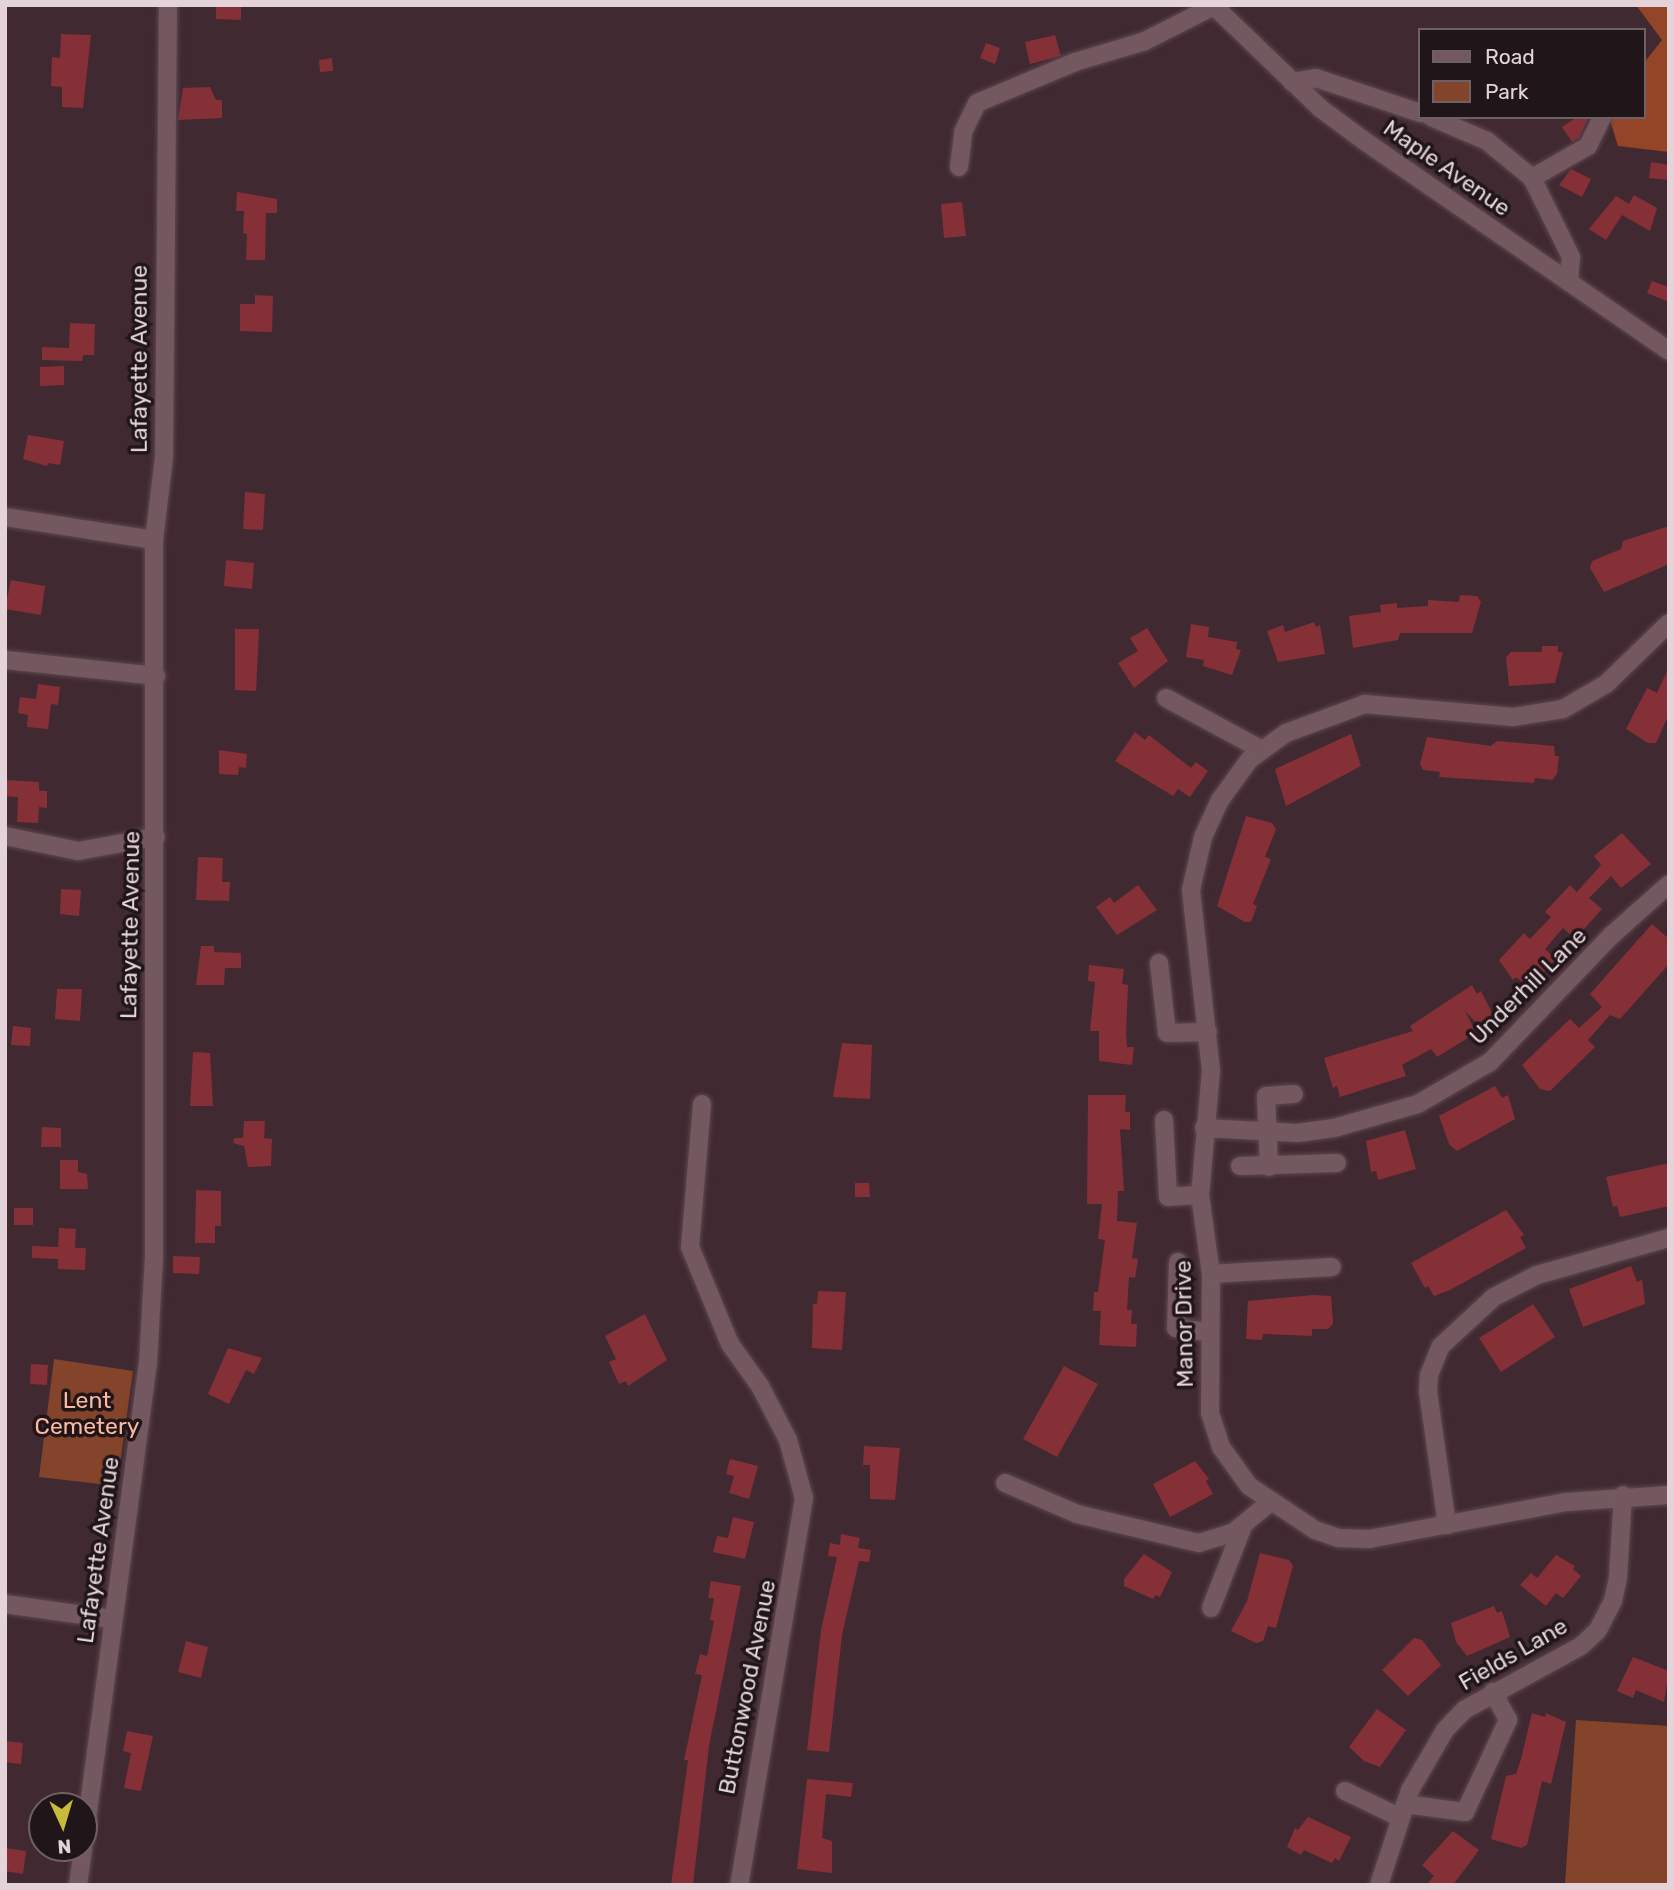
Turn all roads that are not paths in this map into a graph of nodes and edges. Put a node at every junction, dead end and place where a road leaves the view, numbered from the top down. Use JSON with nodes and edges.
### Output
{"nodes":[{"id":1,"x":168,"y":5,"type":"edge"},
{"id":2,"x":1214,"y":6,"type":"edge"},
{"id":3,"x":1292,"y":82,"type":"junction"},
{"id":4,"x":1418,"y":112,"type":"edge"},
{"id":5,"x":1436,"y":119,"type":"edge"},
{"id":6,"x":1601,"y":119,"type":"edge"},
{"id":7,"x":959,"y":167,"type":"dead end"},
{"id":8,"x":1532,"y":178,"type":"junction"},
{"id":9,"x":1569,"y":282,"type":"junction"},
{"id":10,"x":1669,"y":351,"type":"edge"},
{"id":11,"x":5,"y":517,"type":"edge"},
{"id":12,"x":154,"y":540,"type":"junction"},
{"id":13,"x":1669,"y":623,"type":"edge"},
{"id":14,"x":5,"y":660,"type":"edge"},
{"id":15,"x":156,"y":676,"type":"junction"},
{"id":16,"x":1166,"y":698,"type":"dead end"},
{"id":17,"x":1262,"y":750,"type":"junction"},
{"id":18,"x":5,"y":836,"type":"edge"},
{"id":19,"x":156,"y":837,"type":"junction"},
{"id":20,"x":1669,"y":884,"type":"edge"},
{"id":21,"x":1159,"y":963,"type":"dead end"},
{"id":22,"x":1208,"y":1032,"type":"junction"},
{"id":23,"x":1294,"y":1094,"type":"dead end"},
{"id":24,"x":702,"y":1104,"type":"dead end"},
{"id":25,"x":1164,"y":1120,"type":"dead end"},
{"id":26,"x":1204,"y":1128,"type":"junction"},
{"id":27,"x":1267,"y":1133,"type":"junction"},
{"id":28,"x":1337,"y":1163,"type":"dead end"},
{"id":29,"x":1240,"y":1166,"type":"dead end"},
{"id":30,"x":1269,"y":1167,"type":"junction"},
{"id":31,"x":1200,"y":1195,"type":"junction"},
{"id":32,"x":1669,"y":1238,"type":"edge"},
{"id":33,"x":1178,"y":1262,"type":"dead end"},
{"id":34,"x":1332,"y":1268,"type":"dead end"},
{"id":35,"x":1210,"y":1274,"type":"junction"},
{"id":36,"x":1208,"y":1332,"type":"junction"},
{"id":37,"x":1005,"y":1483,"type":"dead end"},
{"id":38,"x":1669,"y":1495,"type":"edge"},
{"id":39,"x":1623,"y":1496,"type":"junction"},
{"id":40,"x":1269,"y":1503,"type":"junction"},
{"id":41,"x":1447,"y":1525,"type":"junction"},
{"id":42,"x":1243,"y":1526,"type":"junction"},
{"id":43,"x":5,"y":1604,"type":"edge"},
{"id":44,"x":1210,"y":1608,"type":"dead end"},
{"id":45,"x":111,"y":1619,"type":"junction"},
{"id":46,"x":1493,"y":1692,"type":"junction"},
{"id":47,"x":1345,"y":1791,"type":"dead end"},
{"id":48,"x":90,"y":1792,"type":"edge"},
{"id":49,"x":1403,"y":1811,"type":"junction"},
{"id":50,"x":81,"y":1862,"type":"edge"},
{"id":51,"x":78,"y":1885,"type":"edge"},
{"id":52,"x":739,"y":1885,"type":"edge"},
{"id":53,"x":1379,"y":1885,"type":"edge"}],
"edges":[{"from":1,"to":12,"type":"street","name":"Lafayette Avenue"},
{"from":2,"to":3,"type":"street","name":"Maple Avenue"},
{"from":2,"to":7,"type":"street"},
{"from":3,"to":4,"type":"street"},
{"from":3,"to":9,"type":"street","name":"Maple Avenue"},
{"from":5,"to":8,"type":"street"},
{"from":6,"to":8,"type":"street"},
{"from":8,"to":9,"type":"street"},
{"from":9,"to":10,"type":"street","name":"Maple Avenue"},
{"from":11,"to":12,"type":"street"},
{"from":12,"to":15,"type":"street","name":"Lafayette Avenue"},
{"from":13,"to":17,"type":"street","name":"Manor Drive"},
{"from":14,"to":15,"type":"street"},
{"from":15,"to":19,"type":"street","name":"Lafayette Avenue"},
{"from":16,"to":17,"type":"street"},
{"from":17,"to":22,"type":"street","name":"Manor Drive"},
{"from":18,"to":19,"type":"street"},
{"from":19,"to":45,"type":"street","name":"Lafayette Avenue"},
{"from":20,"to":27,"type":"street","name":"Underhill Lane"},
{"from":21,"to":22,"type":"street"},
{"from":22,"to":26,"type":"street","name":"Manor Drive"},
{"from":23,"to":27,"type":"street"},
{"from":24,"to":52,"type":"street","name":"Buttonwood Avenue"},
{"from":25,"to":31,"type":"street"},
{"from":26,"to":27,"type":"street","name":"Underhill Lane"},
{"from":26,"to":31,"type":"street","name":"Manor Drive"},
{"from":27,"to":30,"type":"street"},
{"from":28,"to":30,"type":"street"},
{"from":29,"to":30,"type":"street"},
{"from":31,"to":35,"type":"street","name":"Manor Drive"},
{"from":32,"to":41,"type":"street"},
{"from":33,"to":36,"type":"street"},
{"from":34,"to":35,"type":"street"},
{"from":35,"to":36,"type":"street","name":"Manor Drive"},
{"from":36,"to":40,"type":"street","name":"Manor Drive"},
{"from":37,"to":42,"type":"street"},
{"from":38,"to":39,"type":"street","name":"Manor Drive"},
{"from":39,"to":41,"type":"street","name":"Manor Drive"},
{"from":39,"to":46,"type":"street","name":"Fields Lane"},
{"from":40,"to":41,"type":"street","name":"Manor Drive"},
{"from":40,"to":42,"type":"street"},
{"from":42,"to":44,"type":"street"},
{"from":43,"to":45,"type":"street"},
{"from":45,"to":48,"type":"street","name":"Lafayette Avenue"},
{"from":46,"to":49,"type":"street","name":"Fields Lane"},
{"from":46,"to":49,"type":"street"},
{"from":47,"to":49,"type":"street"},
{"from":49,"to":53,"type":"street","name":"Fields Lane"},
{"from":50,"to":51,"type":"street"}]}
